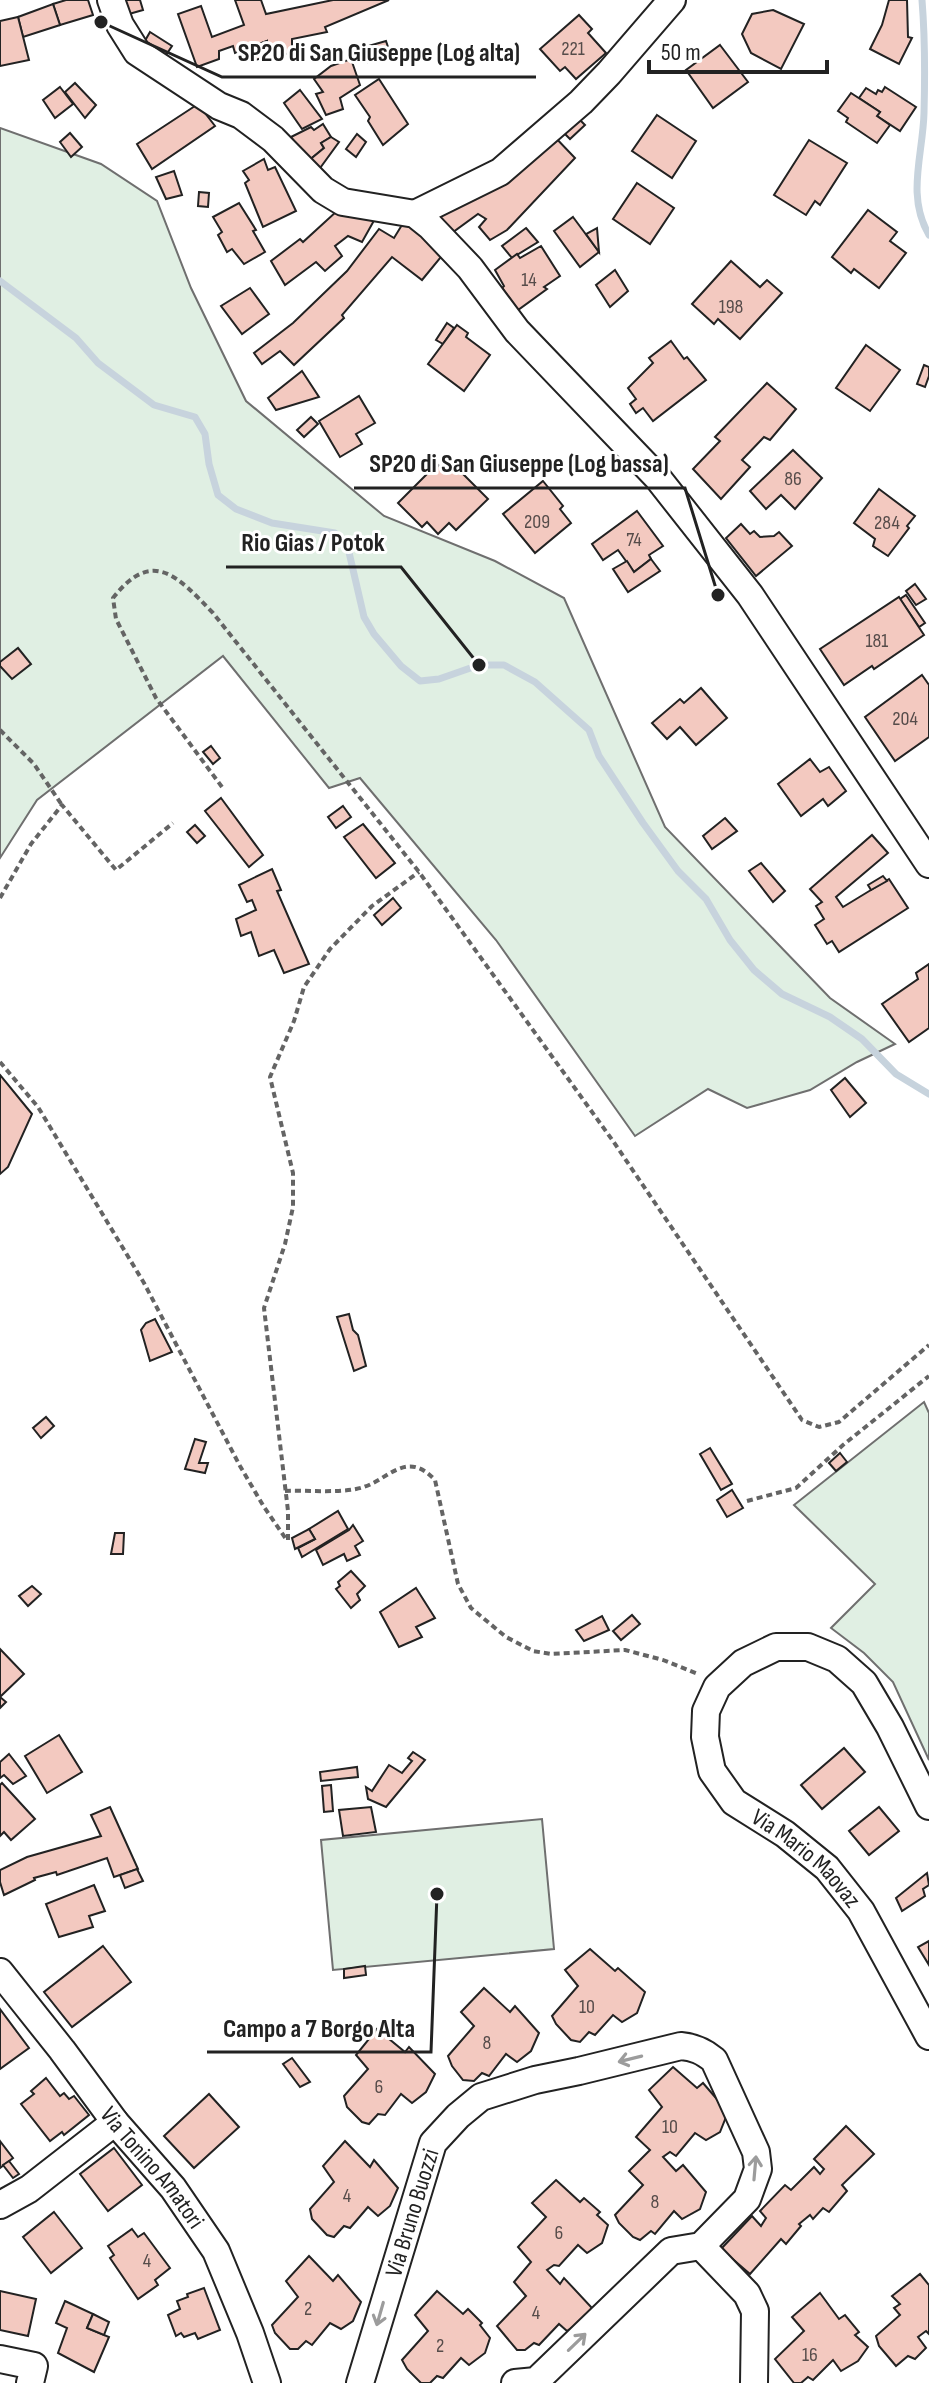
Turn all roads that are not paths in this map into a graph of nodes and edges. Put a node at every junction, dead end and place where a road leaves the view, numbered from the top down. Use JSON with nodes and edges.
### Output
{"nodes":[{"id":1,"x":111,"y":0,"type":"edge"},
{"id":2,"x":672,"y":0,"type":"edge"},
{"id":3,"x":415,"y":214,"type":"junction"},
{"id":4,"x":929,"y":864,"type":"edge"},
{"id":5,"x":929,"y":1806,"type":"edge"},
{"id":6,"x":0,"y":1972,"type":"edge"},
{"id":7,"x":929,"y":2036,"type":"edge"},
{"id":8,"x":115,"y":2122,"type":"junction"},
{"id":9,"x":0,"y":2205,"type":"edge"},
{"id":10,"x":701,"y":2246,"type":"junction"},
{"id":11,"x":0,"y":2359,"type":"edge"},
{"id":12,"x":30,"y":2383,"type":"edge"},
{"id":13,"x":267,"y":2383,"type":"edge"},
{"id":14,"x":360,"y":2383,"type":"edge"},
{"id":15,"x":515,"y":2383,"type":"edge"},
{"id":16,"x":754,"y":2383,"type":"edge"}],
"edges":[{"from":1,"to":3,"type":"street"},
{"from":2,"to":3,"type":"street"},
{"from":3,"to":4,"type":"street"},
{"from":5,"to":7,"type":"street","name":"Via Mario Maovaz"},
{"from":6,"to":8,"type":"street","name":"Via Tonino Amatori"},
{"from":8,"to":9,"type":"street"},
{"from":8,"to":13,"type":"street","name":"Via Tonino Amatori"},
{"from":10,"to":14,"type":"street","name":"Via Bruno Buozzi","one_way":true},
{"from":15,"to":10,"type":"street","one_way":true},
{"from":10,"to":16,"type":"street"},
{"from":11,"to":12,"type":"street"}]}
